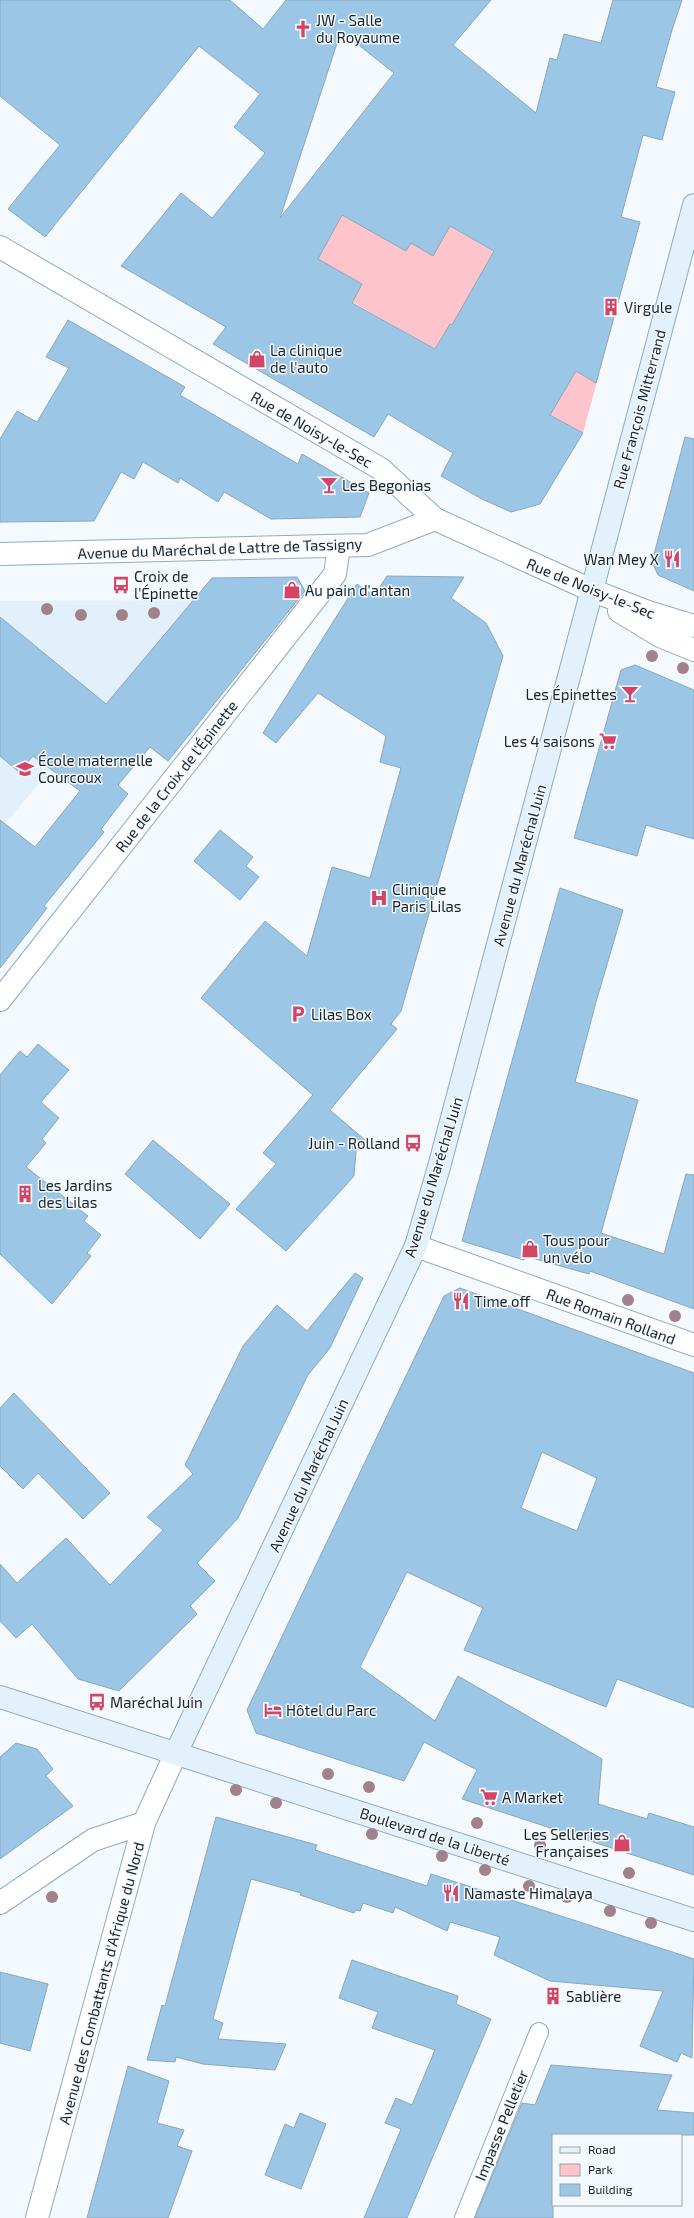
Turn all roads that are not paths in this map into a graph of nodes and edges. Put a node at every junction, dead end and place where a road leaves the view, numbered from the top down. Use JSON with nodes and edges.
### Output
{"nodes":[{"id":1,"x":694,"y":205,"type":"edge"},
{"id":2,"x":0,"y":247,"type":"edge"},
{"id":3,"x":435,"y":519,"type":"junction"},
{"id":4,"x":339,"y":547,"type":"junction"},
{"id":5,"x":0,"y":554,"type":"edge"},
{"id":6,"x":591,"y":590,"type":"junction"},
{"id":7,"x":694,"y":626,"type":"edge"},
{"id":8,"x":694,"y":650,"type":"edge"},
{"id":9,"x":0,"y":1000,"type":"edge"},
{"id":10,"x":416,"y":1246,"type":"junction"},
{"id":11,"x":694,"y":1345,"type":"edge"},
{"id":12,"x":0,"y":1697,"type":"edge"},
{"id":13,"x":176,"y":1752,"type":"junction"},
{"id":14,"x":144,"y":1823,"type":"junction"},
{"id":15,"x":0,"y":1904,"type":"edge"},
{"id":16,"x":694,"y":1920,"type":"edge"},
{"id":17,"x":539,"y":2032,"type":"dead end"},
{"id":18,"x":37,"y":2218,"type":"edge"},
{"id":19,"x":464,"y":2218,"type":"edge"}],
"edges":[{"from":1,"to":6,"type":"street","name":"Rue François Mitterrand"},
{"from":2,"to":3,"type":"street","name":"Rue de Noisy-le-Sec"},
{"from":3,"to":4,"type":"street","name":"Avenue du Maréchal de Lattre de Tassigny"},
{"from":3,"to":6,"type":"street","name":"Rue de Noisy-le-Sec"},
{"from":4,"to":5,"type":"street","name":"Avenue du Maréchal de Lattre de Tassigny"},
{"from":4,"to":9,"type":"street","name":"Rue de la Croix de l'Épinette"},
{"from":6,"to":7,"type":"street","name":"Rue de Noisy-le-Sec"},
{"from":6,"to":8,"type":"street"},
{"from":6,"to":10,"type":"street","name":"Avenue du Maréchal Juin"},
{"from":10,"to":11,"type":"street","name":"Rue Romain Rolland"},
{"from":10,"to":13,"type":"street","name":"Avenue du Maréchal Juin"},
{"from":12,"to":13,"type":"street","name":"Boulevard de la Liberté"},
{"from":13,"to":14,"type":"street","name":"Avenue des Combattants d'Afrique du Nord"},
{"from":13,"to":16,"type":"street","name":"Boulevard de la Liberté"},
{"from":14,"to":15,"type":"street"},
{"from":14,"to":18,"type":"street","name":"Avenue des Combattants d'Afrique du Nord"},
{"from":17,"to":19,"type":"lane","name":"Impasse Pelletier"}]}
